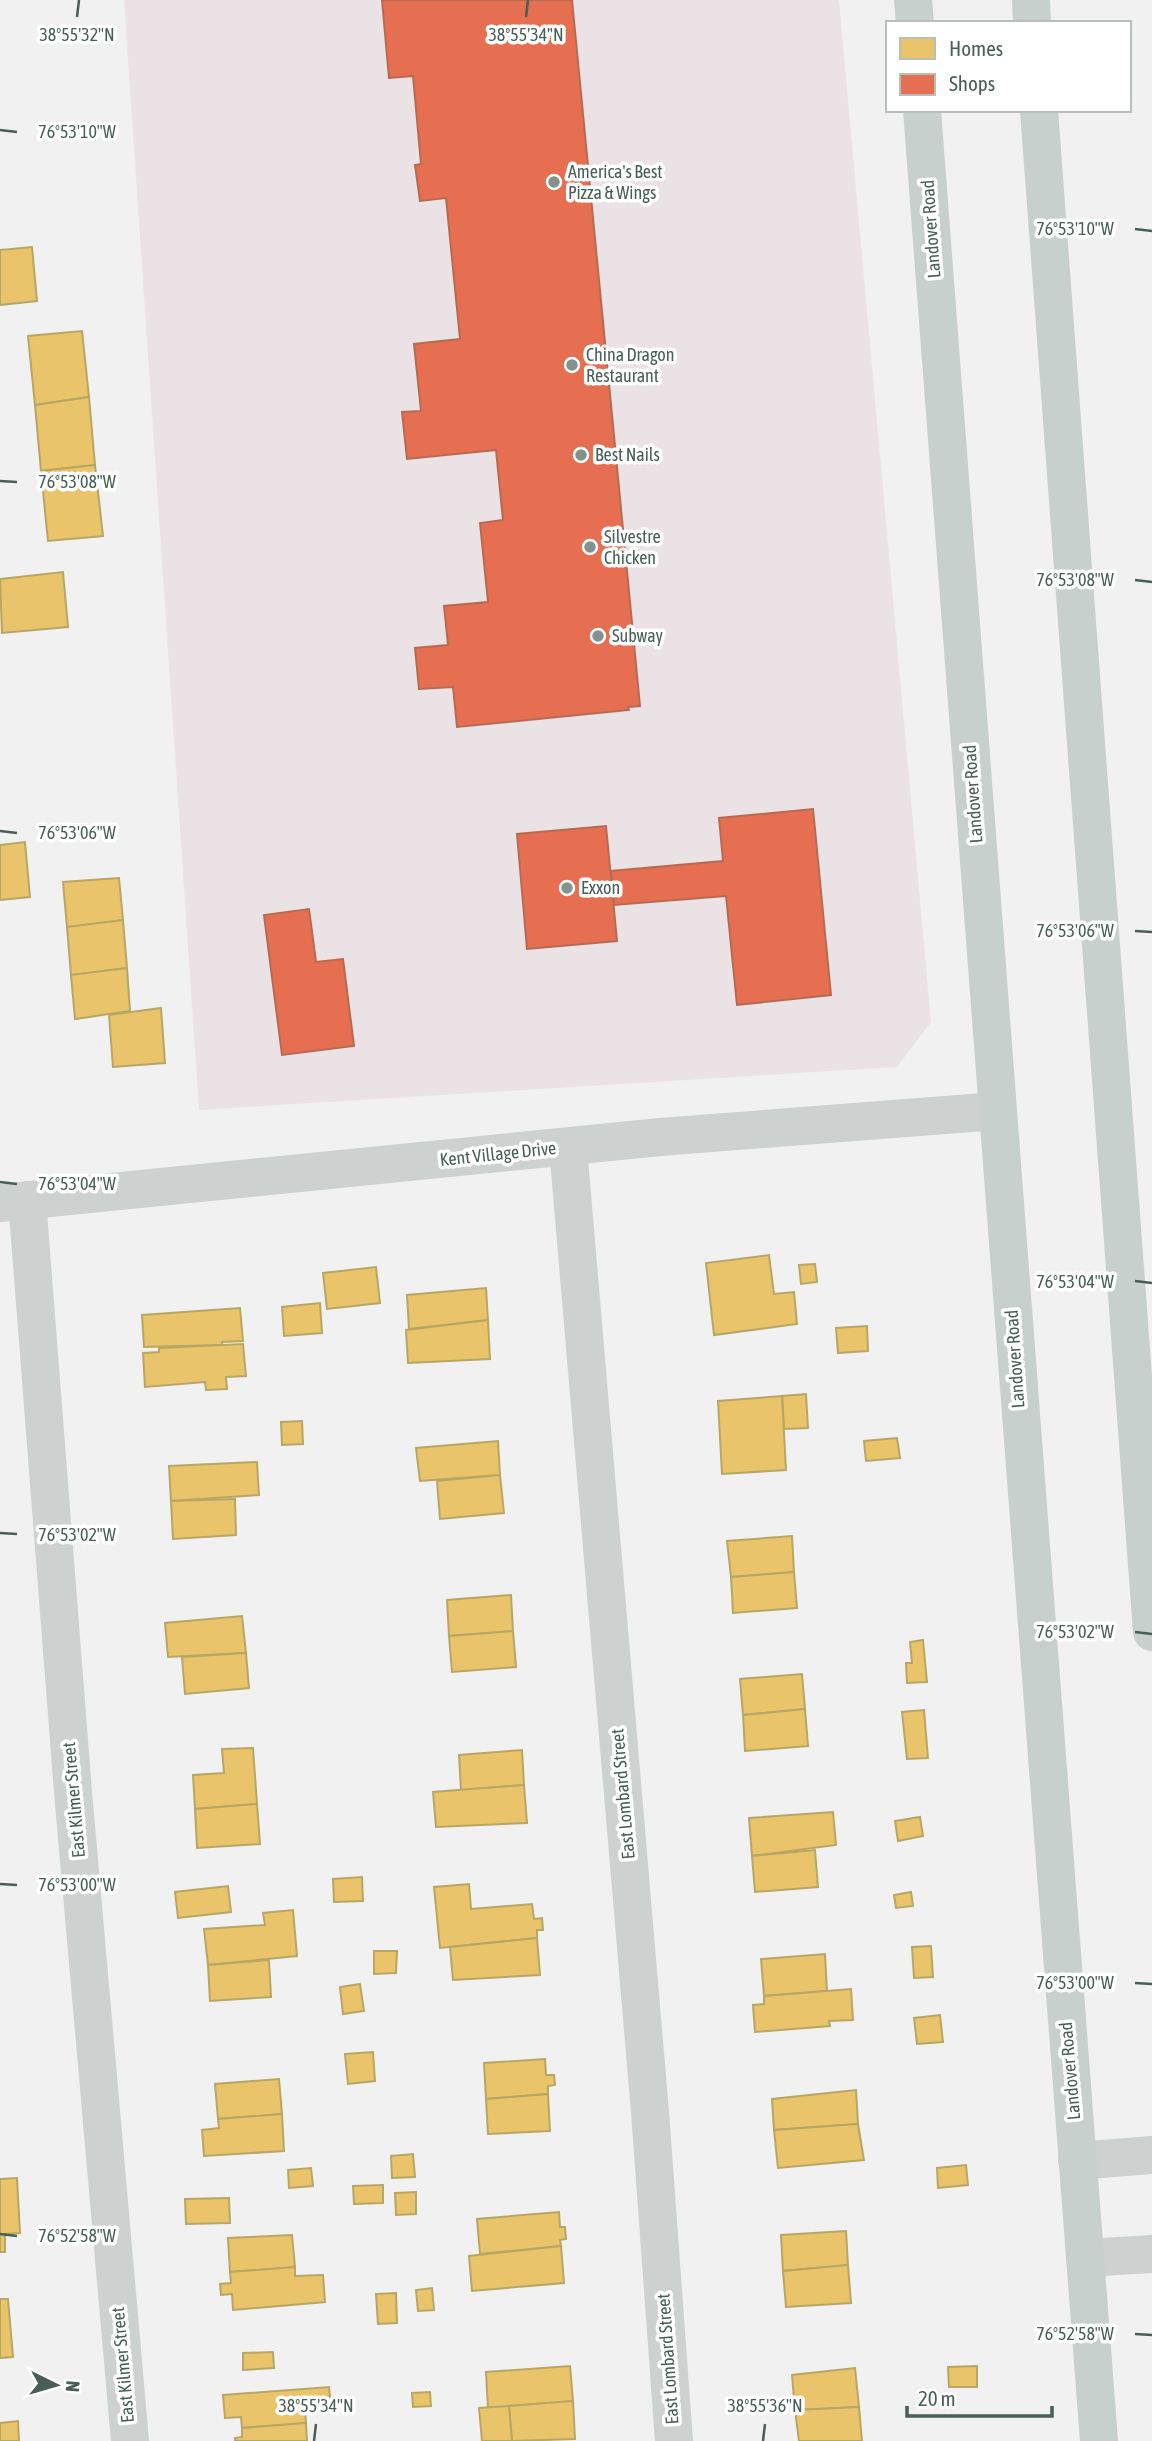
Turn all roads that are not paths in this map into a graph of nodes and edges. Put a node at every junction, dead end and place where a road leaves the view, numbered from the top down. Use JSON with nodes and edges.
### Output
{"nodes":[{"id":1,"x":913,"y":0,"type":"edge"},
{"id":2,"x":1031,"y":0,"type":"edge"},
{"id":3,"x":915,"y":21,"type":"edge"},
{"id":4,"x":1032,"y":21,"type":"edge"},
{"id":5,"x":922,"y":112,"type":"edge"},
{"id":6,"x":1038,"y":112,"type":"edge"},
{"id":7,"x":997,"y":1111,"type":"junction"},
{"id":8,"x":568,"y":1147,"type":"junction"},
{"id":9,"x":14,"y":1202,"type":"edge"},
{"id":10,"x":1152,"y":1632,"type":"edge"},
{"id":11,"x":1152,"y":2155,"type":"edge"},
{"id":12,"x":1077,"y":2161,"type":"junction"},
{"id":13,"x":1152,"y":2254,"type":"edge"},
{"id":14,"x":1085,"y":2259,"type":"junction"},
{"id":15,"x":130,"y":2441,"type":"edge"},
{"id":16,"x":674,"y":2441,"type":"edge"},
{"id":17,"x":1099,"y":2441,"type":"edge"}],
"edges":[{"from":1,"to":3,"type":"main road"},
{"from":2,"to":4,"type":"main road"},
{"from":5,"to":7,"type":"main road","name":"Landover Road"},
{"from":6,"to":10,"type":"main road"},
{"from":7,"to":8,"type":"street","name":"Kent Village Drive"},
{"from":7,"to":12,"type":"main road","name":"Landover Road"},
{"from":8,"to":9,"type":"street","name":"Kent Village Drive"},
{"from":8,"to":16,"type":"street","name":"East Lombard Street"},
{"from":9,"to":15,"type":"street","name":"East Kilmer Street"},
{"from":11,"to":12,"type":"street"},
{"from":12,"to":14,"type":"main road","name":"Landover Road"},
{"from":13,"to":14,"type":"street"},
{"from":14,"to":17,"type":"main road","name":"Landover Road"}]}
